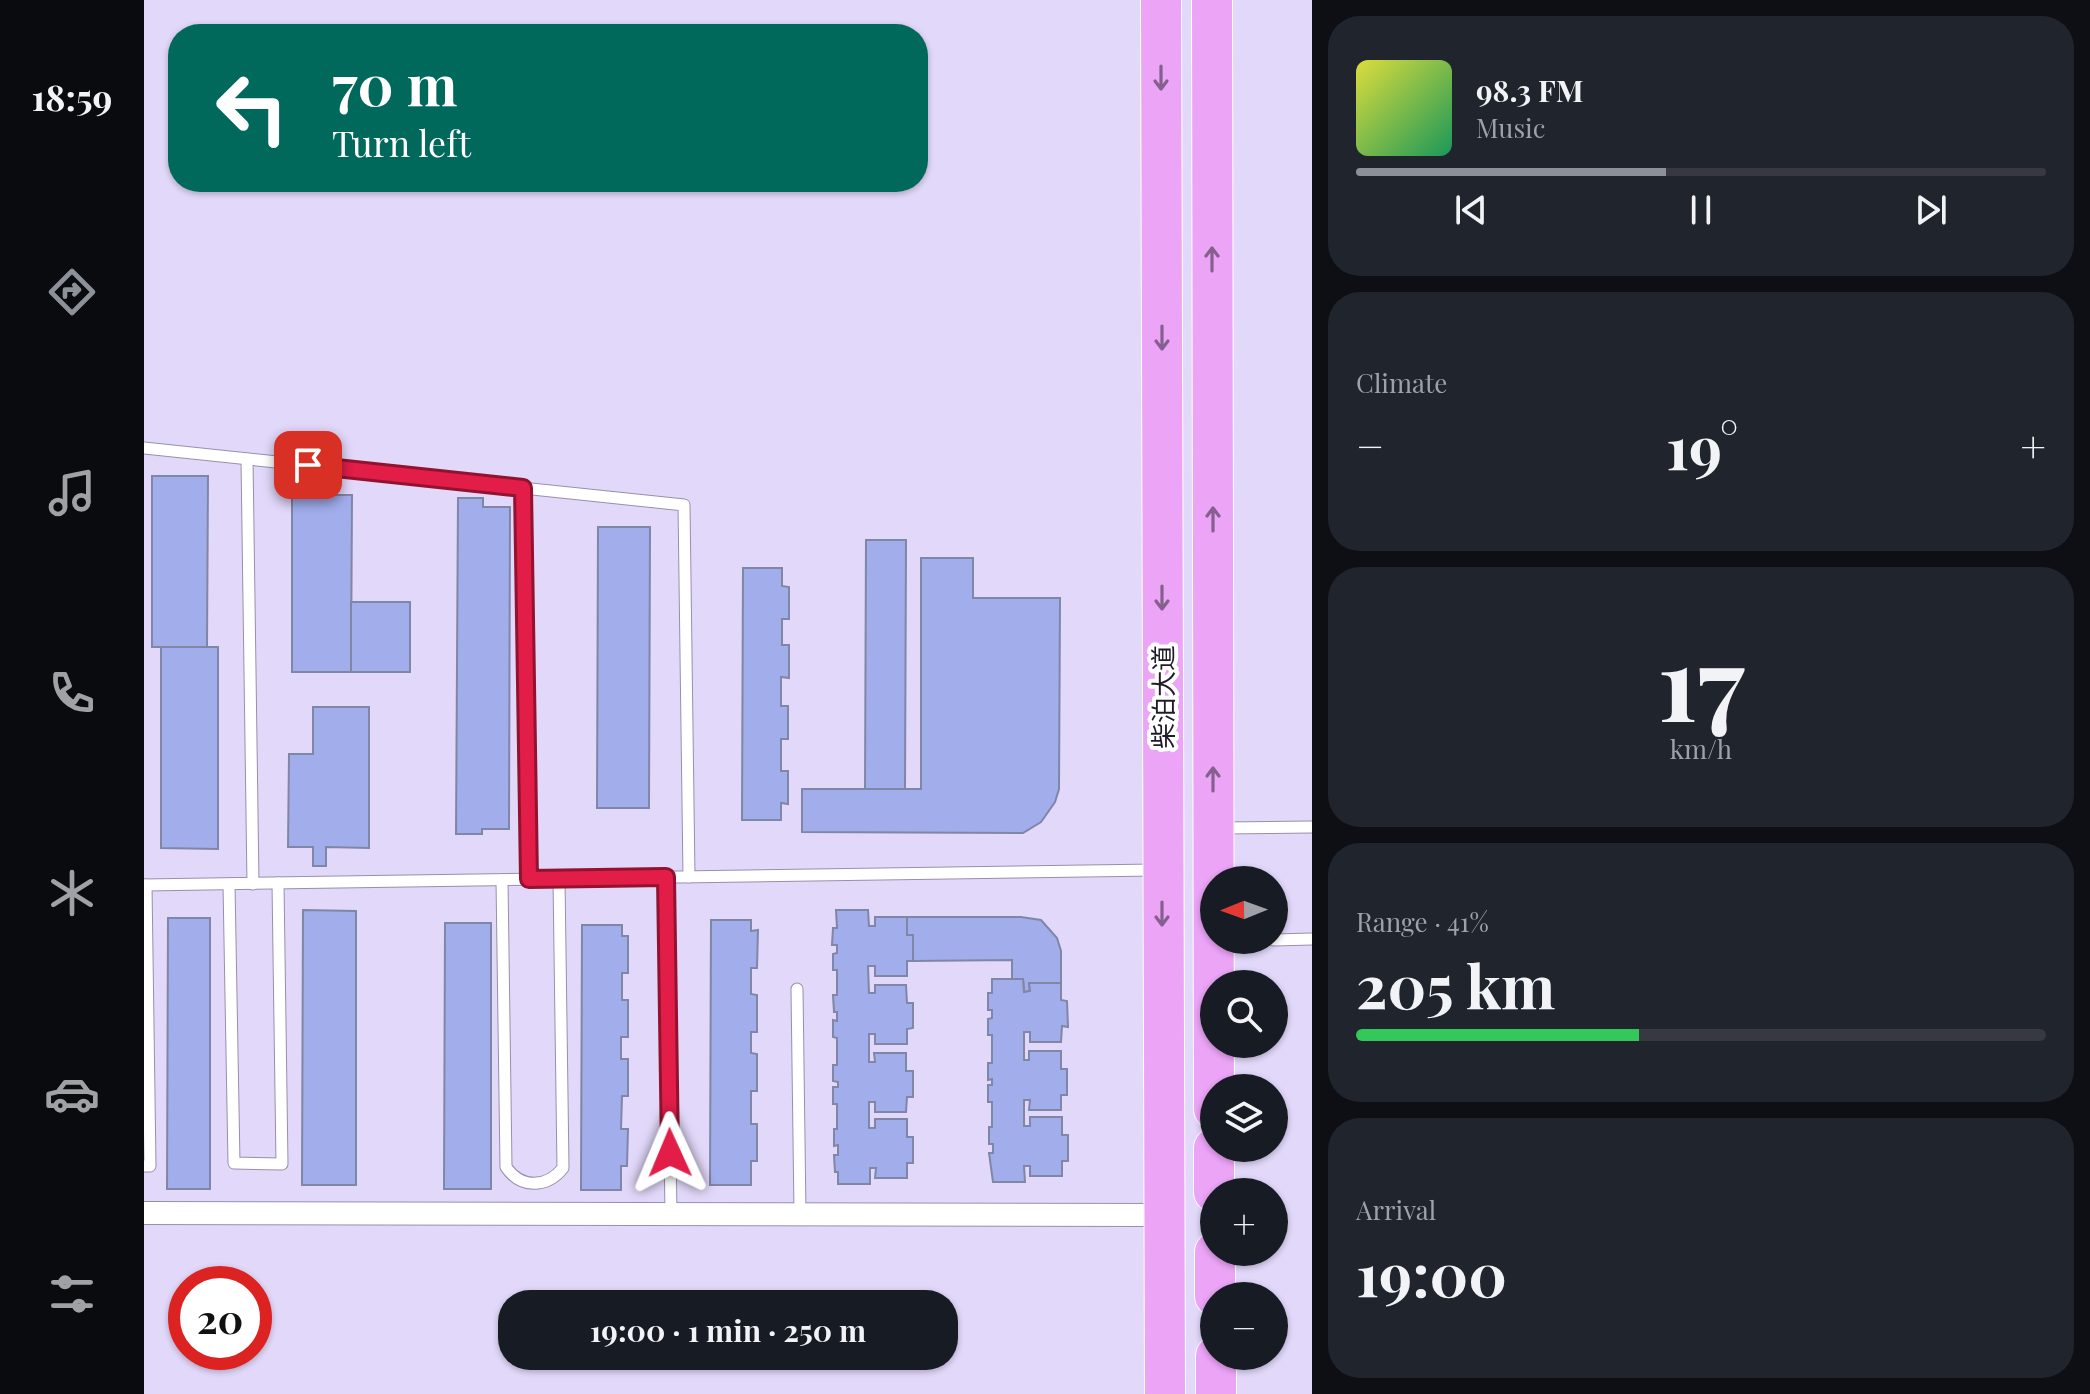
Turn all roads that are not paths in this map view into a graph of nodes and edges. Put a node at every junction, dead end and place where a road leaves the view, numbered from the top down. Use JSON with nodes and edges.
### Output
{"nodes":[{"id":1,"x":1161,"y":0,"type":"edge"},
{"id":2,"x":1212,"y":0,"type":"edge"},
{"id":3,"x":144,"y":448,"type":"edge"},
{"id":4,"x":247,"y":459,"type":"junction"},
{"id":5,"x":523,"y":488,"type":"junction"},
{"id":6,"x":1312,"y":827,"type":"edge"},
{"id":7,"x":1213,"y":828,"type":"junction"},
{"id":8,"x":1213,"y":866,"type":"edge"},
{"id":9,"x":1162,"y":870,"type":"junction"},
{"id":10,"x":666,"y":877,"type":"junction"},
{"id":11,"x":689,"y":877,"type":"junction"},
{"id":12,"x":529,"y":879,"type":"junction"},
{"id":13,"x":559,"y":879,"type":"junction"},
{"id":14,"x":502,"y":880,"type":"junction"},
{"id":15,"x":278,"y":883,"type":"junction"},
{"id":16,"x":229,"y":884,"type":"junction"},
{"id":17,"x":253,"y":884,"type":"junction"},
{"id":18,"x":145,"y":885,"type":"edge"},
{"id":19,"x":1312,"y":939,"type":"edge"},
{"id":20,"x":1288,"y":940,"type":"edge"},
{"id":21,"x":1214,"y":954,"type":"edge"},
{"id":22,"x":797,"y":989,"type":"dead end"},
{"id":23,"x":1214,"y":1074,"type":"edge"},
{"id":24,"x":144,"y":1166,"type":"edge"},
{"id":25,"x":144,"y":1213,"type":"edge"},
{"id":26,"x":671,"y":1214,"type":"junction"},
{"id":27,"x":800,"y":1214,"type":"junction"},
{"id":28,"x":1163,"y":1215,"type":"junction"},
{"id":29,"x":1216,"y":1370,"type":"edge"},
{"id":30,"x":1165,"y":1394,"type":"edge"},
{"id":31,"x":1216,"y":1394,"type":"edge"}],
"edges":[{"from":1,"to":9,"type":"highway","name":"柴泊大道","one_way":true},
{"from":7,"to":2,"type":"highway","name":"柴泊大道","one_way":true},
{"from":3,"to":4,"type":"lane"},
{"from":4,"to":5,"type":"lane"},
{"from":4,"to":17,"type":"lane"},
{"from":5,"to":11,"type":"lane"},
{"from":5,"to":12,"type":"lane"},
{"from":6,"to":7,"type":"lane"},
{"from":7,"to":8,"type":"highway","name":"柴泊大道"},
{"from":9,"to":11,"type":"lane"},
{"from":9,"to":28,"type":"highway","name":"柴泊大道","one_way":true},
{"from":10,"to":11,"type":"lane"},
{"from":10,"to":13,"type":"lane"},
{"from":10,"to":26,"type":"lane"},
{"from":12,"to":13,"type":"lane"},
{"from":12,"to":14,"type":"lane"},
{"from":13,"to":14,"type":"lane"},
{"from":14,"to":15,"type":"lane"},
{"from":15,"to":16,"type":"lane"},
{"from":15,"to":17,"type":"lane"},
{"from":16,"to":17,"type":"lane"},
{"from":16,"to":18,"type":"lane"},
{"from":18,"to":24,"type":"lane"},
{"from":19,"to":20,"type":"lane"},
{"from":21,"to":23,"type":"highway","name":"柴泊大道"},
{"from":22,"to":27,"type":"lane"},
{"from":25,"to":26,"type":"street"},
{"from":26,"to":27,"type":"street"},
{"from":27,"to":28,"type":"street"},
{"from":28,"to":30,"type":"highway","name":"柴泊大道"},
{"from":29,"to":31,"type":"highway"}]}
